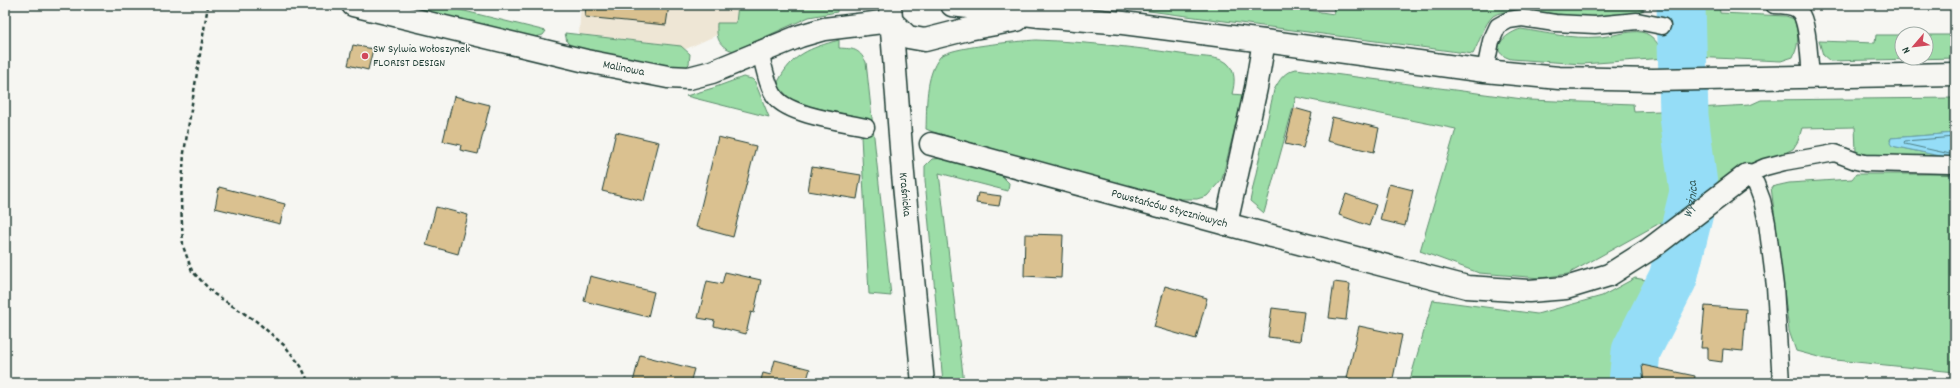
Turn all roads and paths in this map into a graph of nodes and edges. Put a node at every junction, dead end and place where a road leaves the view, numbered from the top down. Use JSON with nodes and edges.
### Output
{"nodes":[{"id":1,"x":208,"y":5,"type":"edge"},
{"id":2,"x":353,"y":5,"type":"edge"},
{"id":3,"x":907,"y":5,"type":"edge"},
{"id":4,"x":952,"y":5,"type":"edge"},
{"id":5,"x":1774,"y":5,"type":"edge"},
{"id":6,"x":890,"y":13,"type":"edge"},
{"id":7,"x":1040,"y":16,"type":"junction"},
{"id":8,"x":1662,"y":26,"type":"dead end"},
{"id":9,"x":1264,"y":40,"type":"junction"},
{"id":10,"x":760,"y":52,"type":"junction"},
{"id":11,"x":1485,"y":71,"type":"junction"},
{"id":12,"x":1955,"y":74,"type":"edge"},
{"id":13,"x":1811,"y":76,"type":"junction"},
{"id":14,"x":866,"y":127,"type":"dead end"},
{"id":15,"x":931,"y":144,"type":"dead end"},
{"id":16,"x":1950,"y":165,"type":"dead end"},
{"id":17,"x":1747,"y":175,"type":"junction"},
{"id":18,"x":1226,"y":224,"type":"junction"},
{"id":19,"x":309,"y":383,"type":"edge"},
{"id":20,"x":923,"y":383,"type":"edge"},
{"id":21,"x":1781,"y":383,"type":"edge"}],
"edges":[{"from":1,"to":19,"type":"path"},
{"from":2,"to":10,"type":"street","name":"Malinowa"},
{"from":3,"to":6,"type":"street"},
{"from":4,"to":7,"type":"street"},
{"from":5,"to":13,"type":"lane"},
{"from":6,"to":7,"type":"street"},
{"from":6,"to":10,"type":"street","name":"Malinowa"},
{"from":6,"to":20,"type":"street","name":"Kraśnicka"},
{"from":7,"to":9,"type":"street"},
{"from":8,"to":11,"type":"lane"},
{"from":9,"to":11,"type":"street"},
{"from":9,"to":18,"type":"street","name":"Powstańców Styczniowych"},
{"from":10,"to":14,"type":"lane"},
{"from":11,"to":13,"type":"street"},
{"from":12,"to":13,"type":"street"},
{"from":15,"to":18,"type":"street","name":"Powstańców Styczniowych"},
{"from":16,"to":17,"type":"lane"},
{"from":17,"to":18,"type":"street"},
{"from":17,"to":21,"type":"lane"}]}
